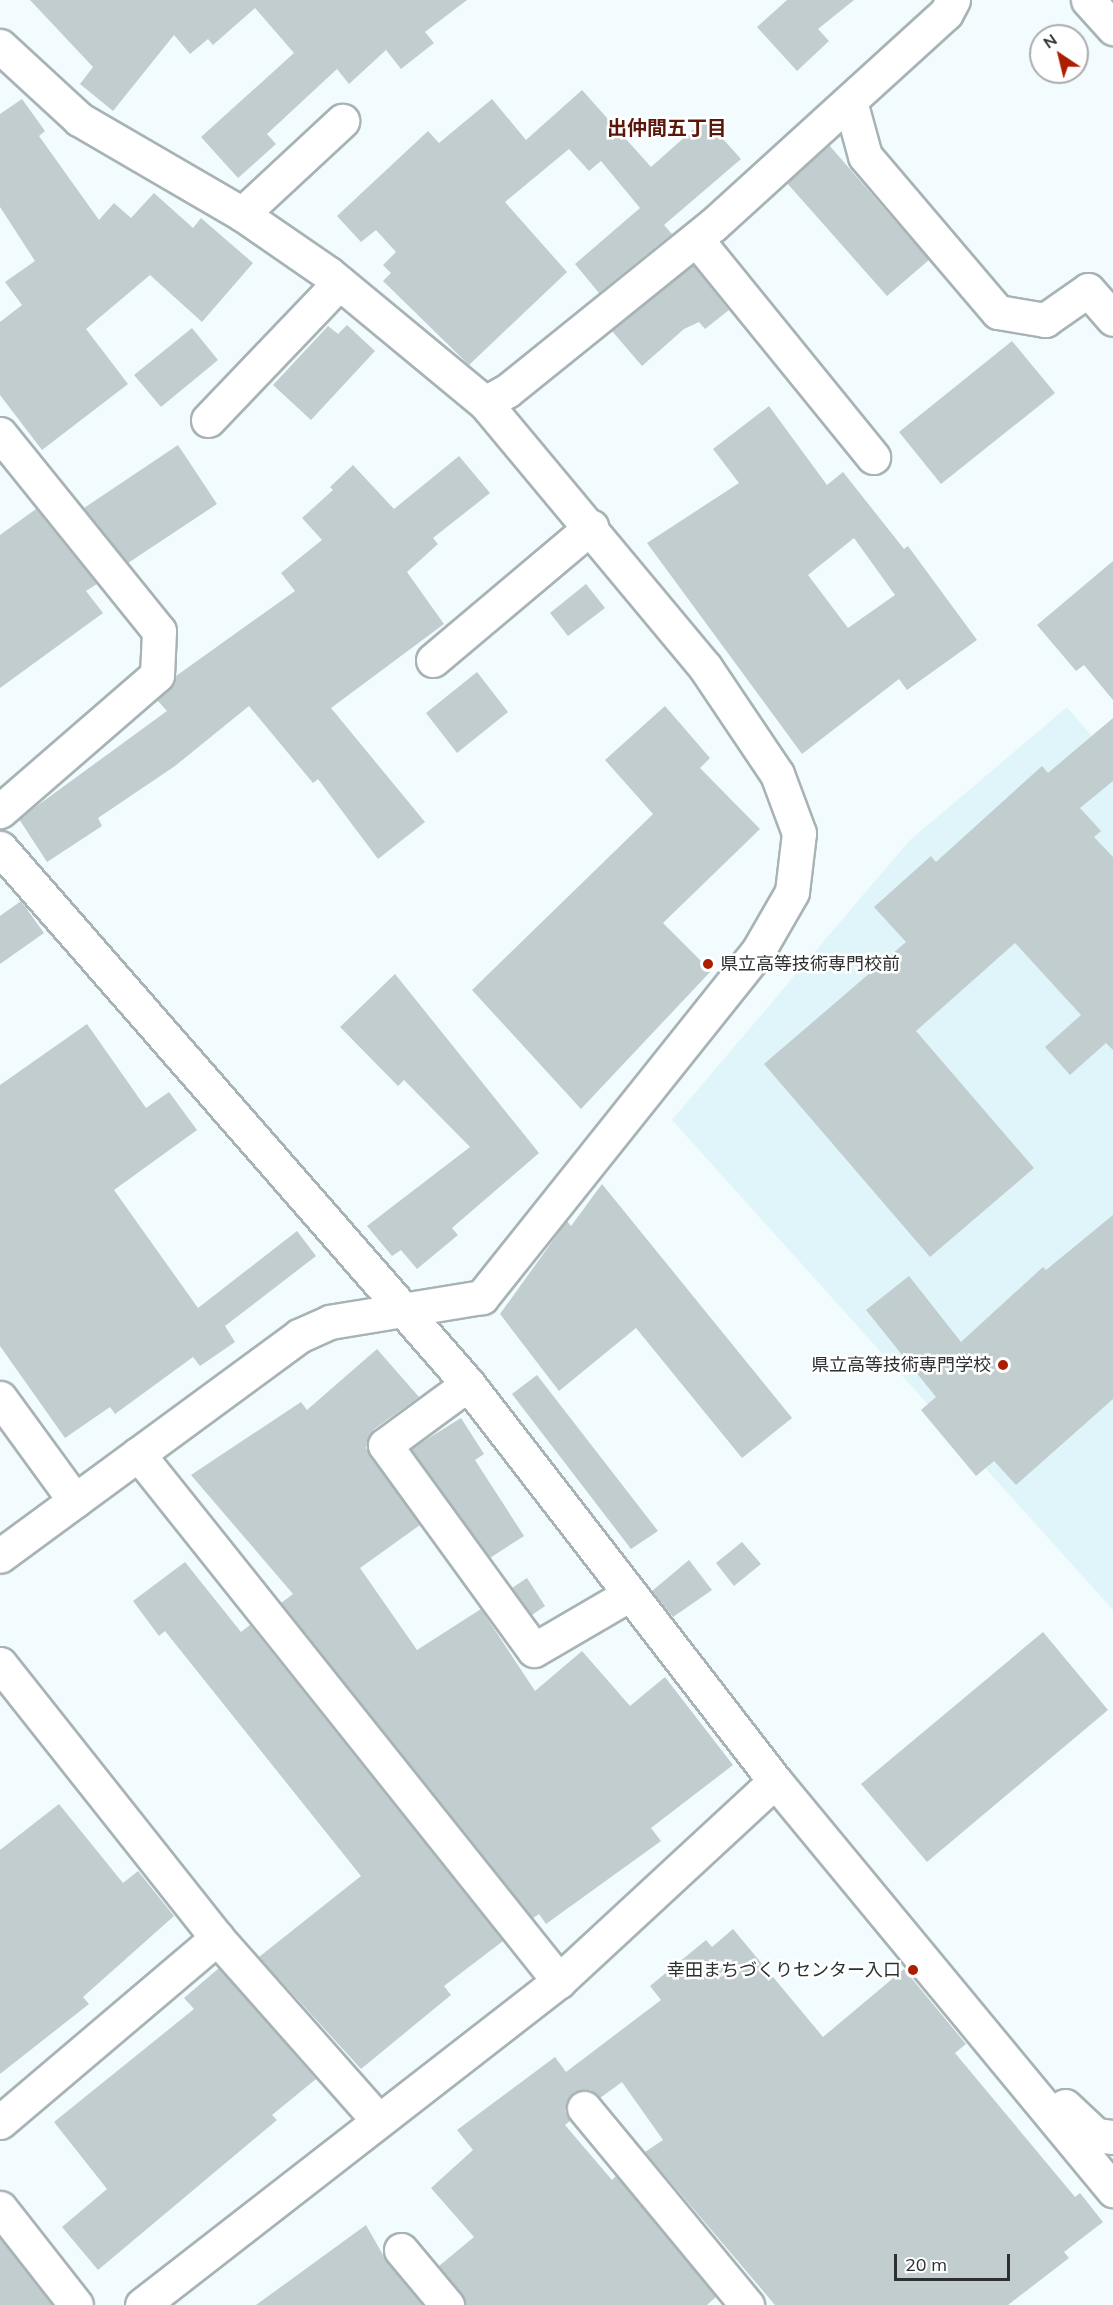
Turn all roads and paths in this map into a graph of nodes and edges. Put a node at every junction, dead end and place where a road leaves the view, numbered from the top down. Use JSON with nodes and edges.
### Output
{"nodes":[{"id":1,"x":953,"y":0,"type":"edge"},
{"id":2,"x":1088,"y":0,"type":"edge"},
{"id":3,"x":1113,"y":28,"type":"edge"},
{"id":4,"x":0,"y":46,"type":"edge"},
{"id":5,"x":850,"y":101,"type":"junction"},
{"id":6,"x":342,"y":122,"type":"dead end"},
{"id":7,"x":242,"y":214,"type":"junction"},
{"id":8,"x":696,"y":239,"type":"junction"},
{"id":9,"x":339,"y":283,"type":"junction"},
{"id":10,"x":1113,"y":319,"type":"edge"},
{"id":11,"x":485,"y":403,"type":"junction"},
{"id":12,"x":208,"y":420,"type":"dead end"},
{"id":13,"x":0,"y":434,"type":"edge"},
{"id":14,"x":873,"y":457,"type":"dead end"},
{"id":15,"x":591,"y":526,"type":"junction"},
{"id":16,"x":433,"y":660,"type":"dead end"},
{"id":17,"x":0,"y":811,"type":"edge"},
{"id":18,"x":0,"y":848,"type":"edge"},
{"id":19,"x":407,"y":1313,"type":"junction"},
{"id":20,"x":468,"y":1384,"type":"junction"},
{"id":21,"x":0,"y":1398,"type":"edge"},
{"id":22,"x":138,"y":1454,"type":"junction"},
{"id":23,"x":75,"y":1501,"type":"junction"},
{"id":24,"x":0,"y":1556,"type":"edge"},
{"id":25,"x":628,"y":1595,"type":"junction"},
{"id":26,"x":0,"y":1664,"type":"edge"},
{"id":27,"x":776,"y":1781,"type":"junction"},
{"id":28,"x":217,"y":1938,"type":"junction"},
{"id":29,"x":559,"y":1981,"type":"junction"},
{"id":30,"x":584,"y":2108,"type":"dead end"},
{"id":31,"x":1046,"y":2111,"type":"junction"},
{"id":32,"x":377,"y":2119,"type":"junction"},
{"id":33,"x":0,"y":2122,"type":"edge"},
{"id":34,"x":1113,"y":2137,"type":"edge"},
{"id":35,"x":1113,"y":2190,"type":"edge"},
{"id":36,"x":0,"y":2208,"type":"edge"},
{"id":37,"x":401,"y":2250,"type":"dead end"},
{"id":38,"x":76,"y":2305,"type":"edge"},
{"id":39,"x":142,"y":2305,"type":"edge"},
{"id":40,"x":447,"y":2305,"type":"edge"},
{"id":41,"x":747,"y":2305,"type":"edge"}],
"edges":[{"from":1,"to":5,"type":"street"},
{"from":2,"to":3,"type":"street"},
{"from":4,"to":7,"type":"street"},
{"from":5,"to":8,"type":"street"},
{"from":5,"to":10,"type":"street"},
{"from":6,"to":7,"type":"street"},
{"from":7,"to":9,"type":"street"},
{"from":8,"to":11,"type":"street"},
{"from":8,"to":14,"type":"street"},
{"from":9,"to":11,"type":"street"},
{"from":9,"to":12,"type":"street"},
{"from":11,"to":15,"type":"street"},
{"from":13,"to":17,"type":"street"},
{"from":15,"to":16,"type":"street"},
{"from":15,"to":19,"type":"street"},
{"from":18,"to":19,"type":"street"},
{"from":19,"to":20,"type":"street"},
{"from":19,"to":22,"type":"street"},
{"from":20,"to":25,"type":"street"},
{"from":20,"to":25,"type":"street"},
{"from":21,"to":23,"type":"street"},
{"from":22,"to":23,"type":"street"},
{"from":22,"to":29,"type":"street"},
{"from":23,"to":24,"type":"street"},
{"from":25,"to":27,"type":"street"},
{"from":26,"to":28,"type":"street"},
{"from":27,"to":29,"type":"street"},
{"from":27,"to":31,"type":"street"},
{"from":28,"to":32,"type":"street"},
{"from":28,"to":33,"type":"street"},
{"from":29,"to":32,"type":"street"},
{"from":30,"to":41,"type":"street"},
{"from":31,"to":34,"type":"street"},
{"from":31,"to":35,"type":"street"},
{"from":32,"to":39,"type":"street"},
{"from":36,"to":38,"type":"street"},
{"from":37,"to":40,"type":"street"}]}
